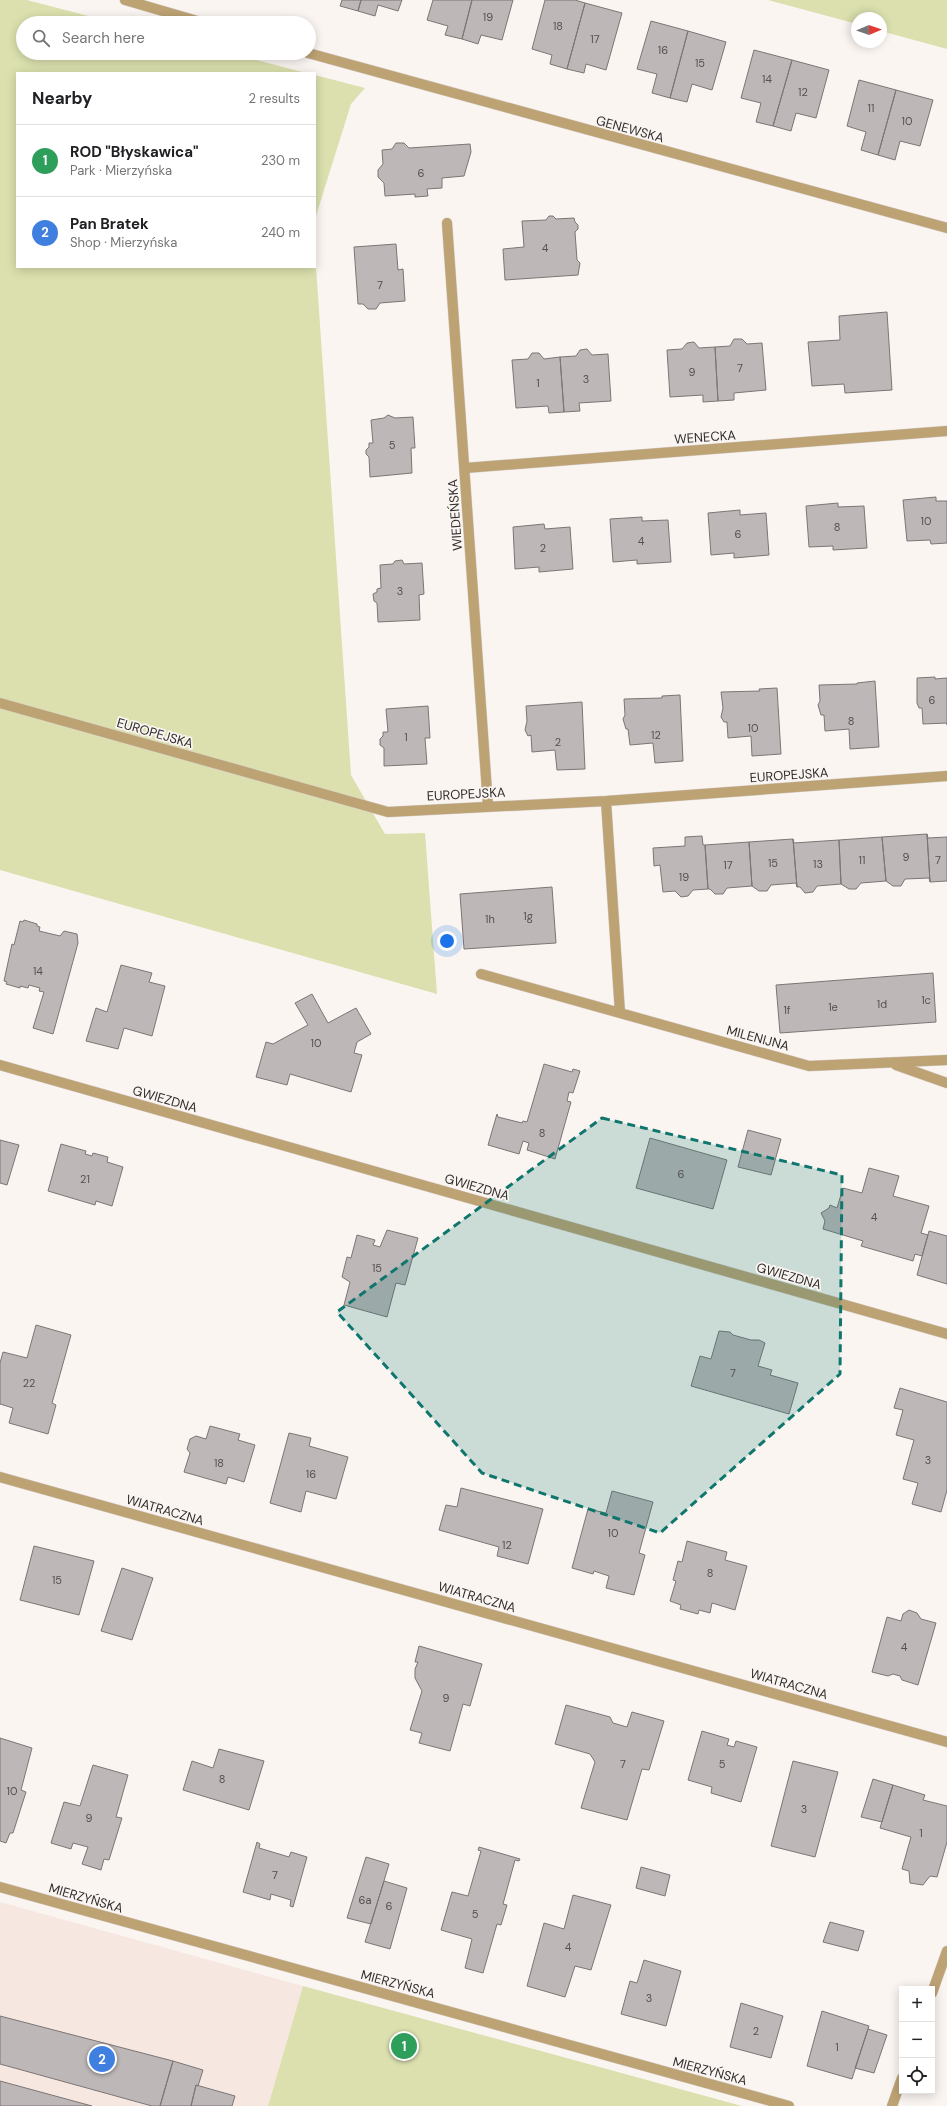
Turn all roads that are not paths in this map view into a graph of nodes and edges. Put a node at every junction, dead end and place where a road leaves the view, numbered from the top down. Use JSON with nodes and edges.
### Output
{"nodes":[{"id":1,"x":125,"y":0,"type":"edge"},
{"id":2,"x":180,"y":16,"type":"edge"},
{"id":3,"x":316,"y":55,"type":"edge"},
{"id":4,"x":447,"y":223,"type":"dead end"},
{"id":5,"x":947,"y":228,"type":"edge"},
{"id":6,"x":947,"y":431,"type":"edge"},
{"id":7,"x":465,"y":468,"type":"junction"},
{"id":8,"x":0,"y":703,"type":"edge"},
{"id":9,"x":947,"y":776,"type":"edge"},
{"id":10,"x":606,"y":801,"type":"junction"},
{"id":11,"x":488,"y":806,"type":"junction"},
{"id":12,"x":481,"y":974,"type":"dead end"},
{"id":13,"x":620,"y":1013,"type":"junction"},
{"id":14,"x":947,"y":1060,"type":"edge"},
{"id":15,"x":892,"y":1064,"type":"junction"},
{"id":16,"x":0,"y":1065,"type":"edge"},
{"id":17,"x":947,"y":1084,"type":"edge"},
{"id":18,"x":947,"y":1334,"type":"edge"},
{"id":19,"x":0,"y":1477,"type":"edge"},
{"id":20,"x":947,"y":1742,"type":"edge"},
{"id":21,"x":0,"y":1887,"type":"edge"},
{"id":22,"x":947,"y":1951,"type":"edge"},
{"id":23,"x":934,"y":1986,"type":"edge"},
{"id":24,"x":899,"y":2086,"type":"edge"},
{"id":25,"x":789,"y":2106,"type":"edge"},
{"id":26,"x":892,"y":2106,"type":"edge"}],
"edges":[{"from":1,"to":2,"type":"street"},
{"from":3,"to":5,"type":"street","name":"GENEWSKA"},
{"from":4,"to":7,"type":"street","name":"WIEDEŃSKA"},
{"from":6,"to":7,"type":"street","name":"WENECKA"},
{"from":7,"to":11,"type":"street","name":"WIEDEŃSKA"},
{"from":8,"to":11,"type":"street","name":"EUROPEJSKA"},
{"from":9,"to":10,"type":"street","name":"EUROPEJSKA"},
{"from":10,"to":11,"type":"street","name":"EUROPEJSKA"},
{"from":10,"to":13,"type":"street"},
{"from":12,"to":13,"type":"street","name":"MILENIJNA"},
{"from":13,"to":15,"type":"street","name":"MILENIJNA"},
{"from":14,"to":15,"type":"street","name":"MILENIJNA"},
{"from":15,"to":17,"type":"street","name":"MILENIJNA"},
{"from":16,"to":18,"type":"street","name":"GWIEZDNA"},
{"from":19,"to":20,"type":"street","name":"WIATRACZNA"},
{"from":21,"to":25,"type":"street","name":"MIERZYŃSKA"},
{"from":22,"to":23,"type":"street"},
{"from":24,"to":26,"type":"street"}]}
